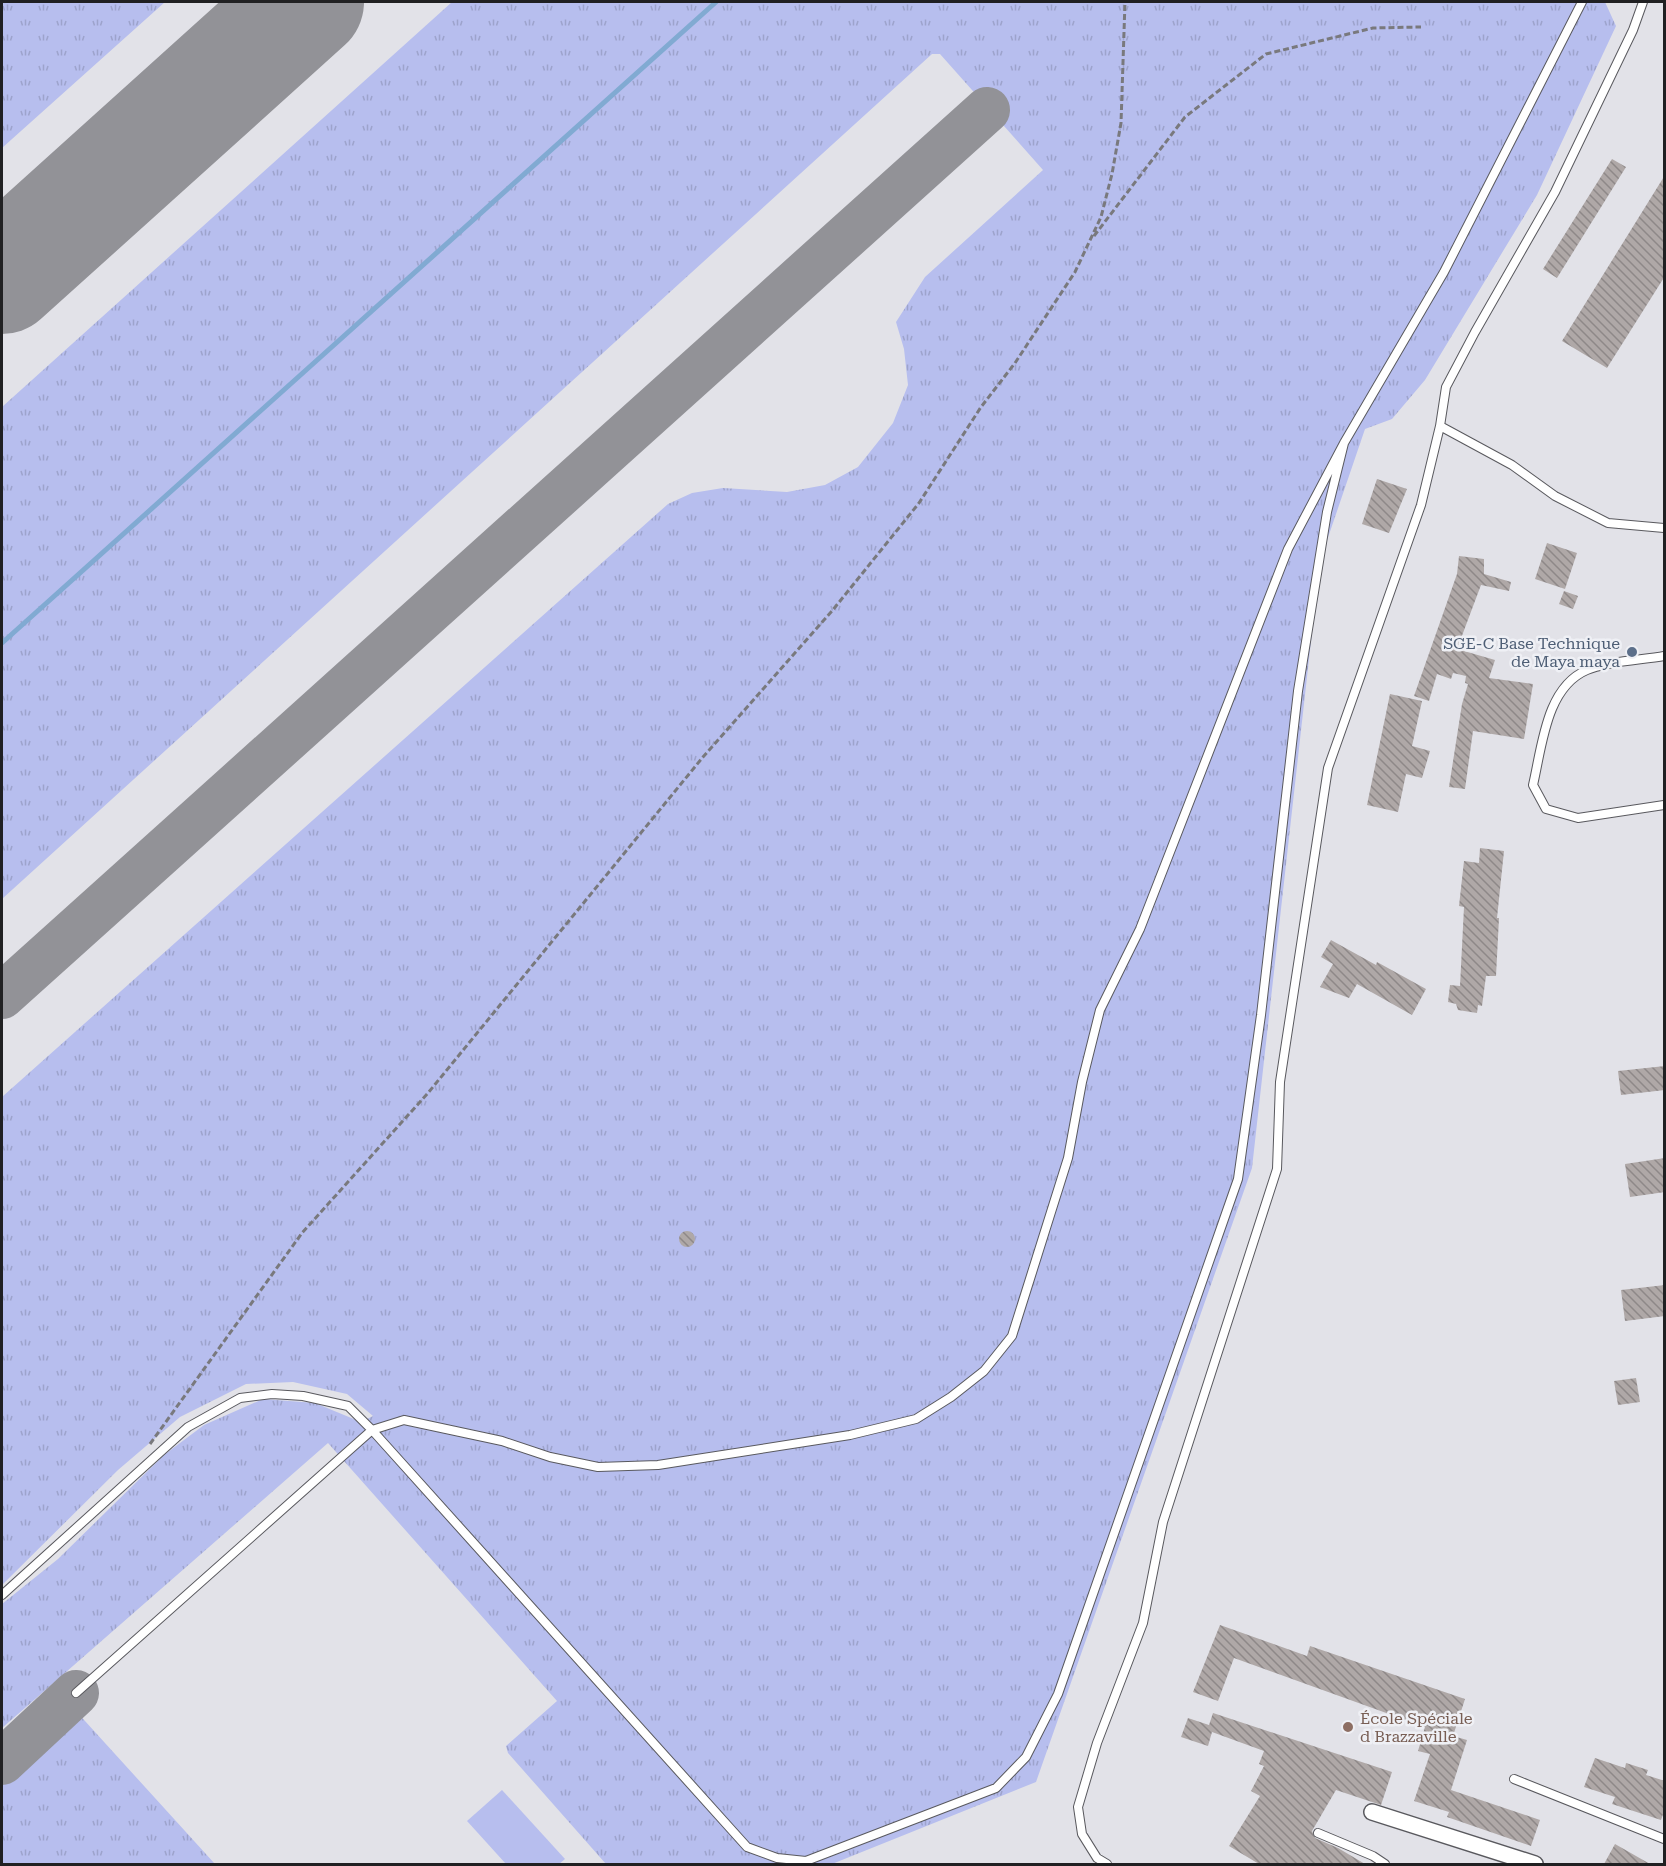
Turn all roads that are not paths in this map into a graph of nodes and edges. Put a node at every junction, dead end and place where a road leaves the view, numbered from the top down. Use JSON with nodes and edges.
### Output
{"nodes":[{"id":1,"x":1582,"y":2,"type":"edge"},
{"id":2,"x":1643,"y":2,"type":"edge"},
{"id":3,"x":1440,"y":426,"type":"junction"},
{"id":4,"x":1344,"y":443,"type":"junction"},
{"id":5,"x":1665,"y":528,"type":"edge"},
{"id":6,"x":1665,"y":656,"type":"edge"},
{"id":7,"x":1665,"y":805,"type":"edge"},
{"id":8,"x":372,"y":1430,"type":"junction"},
{"id":9,"x":2,"y":1595,"type":"edge"},
{"id":10,"x":76,"y":1693,"type":"dead end"},
{"id":11,"x":1514,"y":1779,"type":"dead end"},
{"id":12,"x":1372,"y":1812,"type":"dead end"},
{"id":13,"x":1318,"y":1833,"type":"dead end"},
{"id":14,"x":1665,"y":1839,"type":"edge"},
{"id":15,"x":1107,"y":1864,"type":"edge"},
{"id":16,"x":1385,"y":1864,"type":"edge"},
{"id":17,"x":1535,"y":1864,"type":"edge"}],
"edges":[{"from":1,"to":4,"type":"lane"},
{"from":2,"to":3,"type":"lane"},
{"from":3,"to":5,"type":"lane"},
{"from":3,"to":15,"type":"lane"},
{"from":4,"to":8,"type":"lane"},
{"from":4,"to":8,"type":"lane"},
{"from":6,"to":7,"type":"lane"},
{"from":8,"to":9,"type":"lane"},
{"from":8,"to":10,"type":"lane"},
{"from":11,"to":14,"type":"lane"},
{"from":12,"to":17,"type":"street"},
{"from":13,"to":16,"type":"lane"}]}
